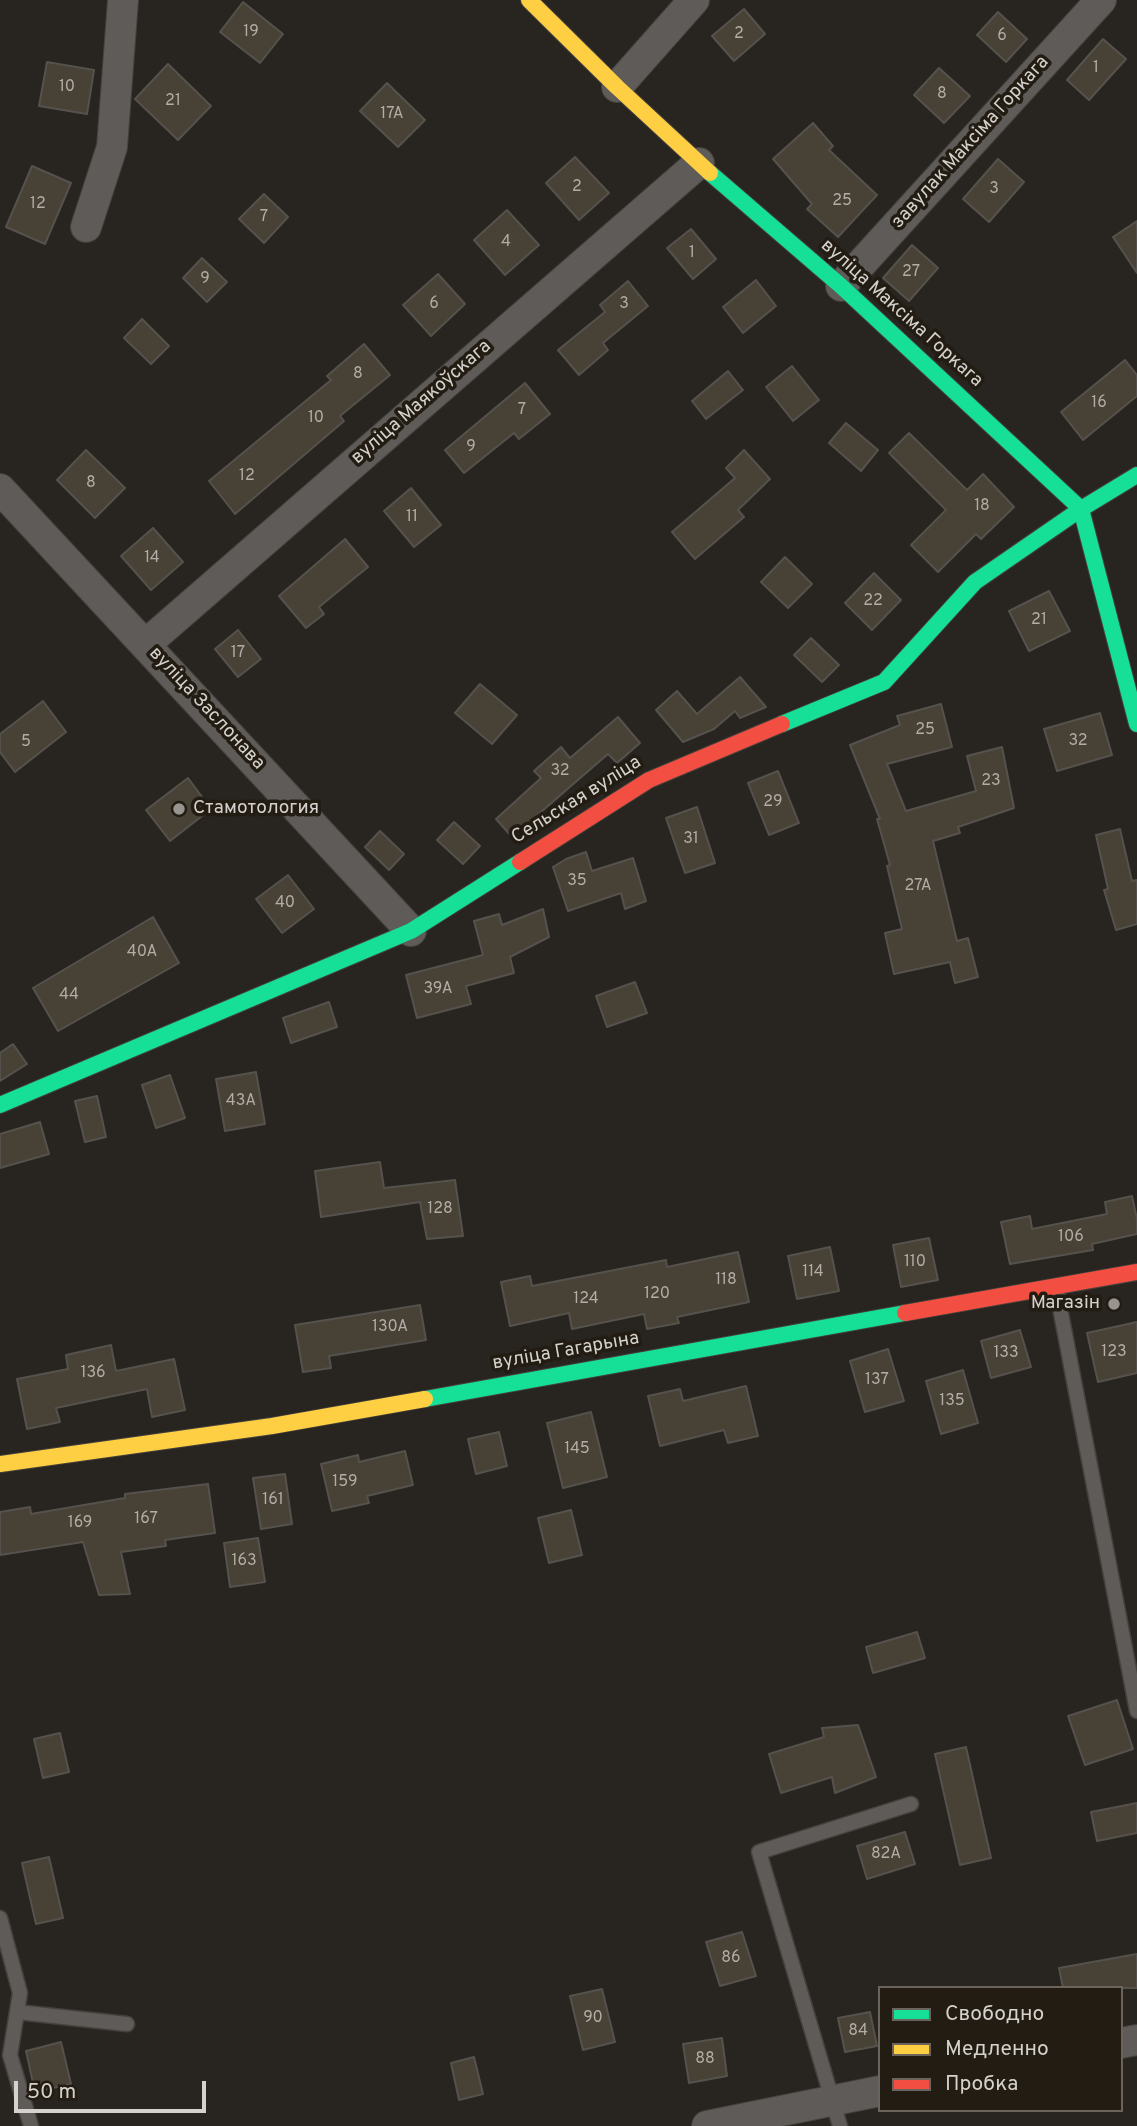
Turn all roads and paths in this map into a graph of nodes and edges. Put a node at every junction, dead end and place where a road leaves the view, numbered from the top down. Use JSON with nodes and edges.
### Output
{"nodes":[{"id":1,"x":123,"y":0,"type":"edge"},
{"id":2,"x":528,"y":0,"type":"edge"},
{"id":3,"x":695,"y":0,"type":"edge"},
{"id":4,"x":1101,"y":0,"type":"edge"},
{"id":5,"x":617,"y":87,"type":"junction"},
{"id":6,"x":699,"y":163,"type":"junction"},
{"id":7,"x":86,"y":227,"type":"dead end"},
{"id":8,"x":841,"y":286,"type":"junction"},
{"id":9,"x":1137,"y":475,"type":"edge"},
{"id":10,"x":0,"y":489,"type":"edge"},
{"id":11,"x":1082,"y":509,"type":"junction"},
{"id":12,"x":146,"y":644,"type":"junction"},
{"id":13,"x":1137,"y":724,"type":"edge"},
{"id":14,"x":411,"y":931,"type":"junction"},
{"id":15,"x":0,"y":1105,"type":"edge"},
{"id":16,"x":1137,"y":1272,"type":"edge"},
{"id":17,"x":1056,"y":1285,"type":"junction"},
{"id":18,"x":0,"y":1464,"type":"edge"},
{"id":19,"x":1137,"y":1711,"type":"edge"},
{"id":20,"x":911,"y":1804,"type":"dead end"},
{"id":21,"x":0,"y":1918,"type":"edge"},
{"id":22,"x":17,"y":2012,"type":"junction"},
{"id":23,"x":127,"y":2024,"type":"dead end"},
{"id":24,"x":878,"y":2092,"type":"edge"},
{"id":25,"x":837,"y":2113,"type":"edge"},
{"id":26,"x":31,"y":2126,"type":"edge"},
{"id":27,"x":707,"y":2126,"type":"edge"}],
"edges":[{"from":1,"to":7,"type":"street"},
{"from":2,"to":5,"type":"street","name":"вуліца Максіма Горкага"},
{"from":3,"to":5,"type":"street"},
{"from":4,"to":8,"type":"street","name":"завулак Максіма Горкага"},
{"from":5,"to":6,"type":"street","name":"вуліца Максіма Горкага"},
{"from":6,"to":8,"type":"street","name":"вуліца Максіма Горкага"},
{"from":6,"to":12,"type":"street","name":"вуліца Маякоўскага"},
{"from":8,"to":11,"type":"street","name":"вуліца Максіма Горкага"},
{"from":9,"to":11,"type":"street","name":"Сельская вуліца"},
{"from":10,"to":12,"type":"street","name":"вуліца Заслонава"},
{"from":11,"to":13,"type":"street"},
{"from":11,"to":14,"type":"street","name":"Сельская вуліца"},
{"from":12,"to":14,"type":"street","name":"вуліца Заслонава"},
{"from":14,"to":15,"type":"street","name":"Сельская вуліца"},
{"from":16,"to":17,"type":"street","name":"вуліца Гагарына"},
{"from":17,"to":18,"type":"street","name":"вуліца Гагарына"},
{"from":17,"to":19,"type":"lane"},
{"from":20,"to":25,"type":"lane"},
{"from":21,"to":22,"type":"lane"},
{"from":22,"to":23,"type":"lane"},
{"from":22,"to":26,"type":"lane"},
{"from":24,"to":25,"type":"street"},
{"from":25,"to":27,"type":"street"}]}
